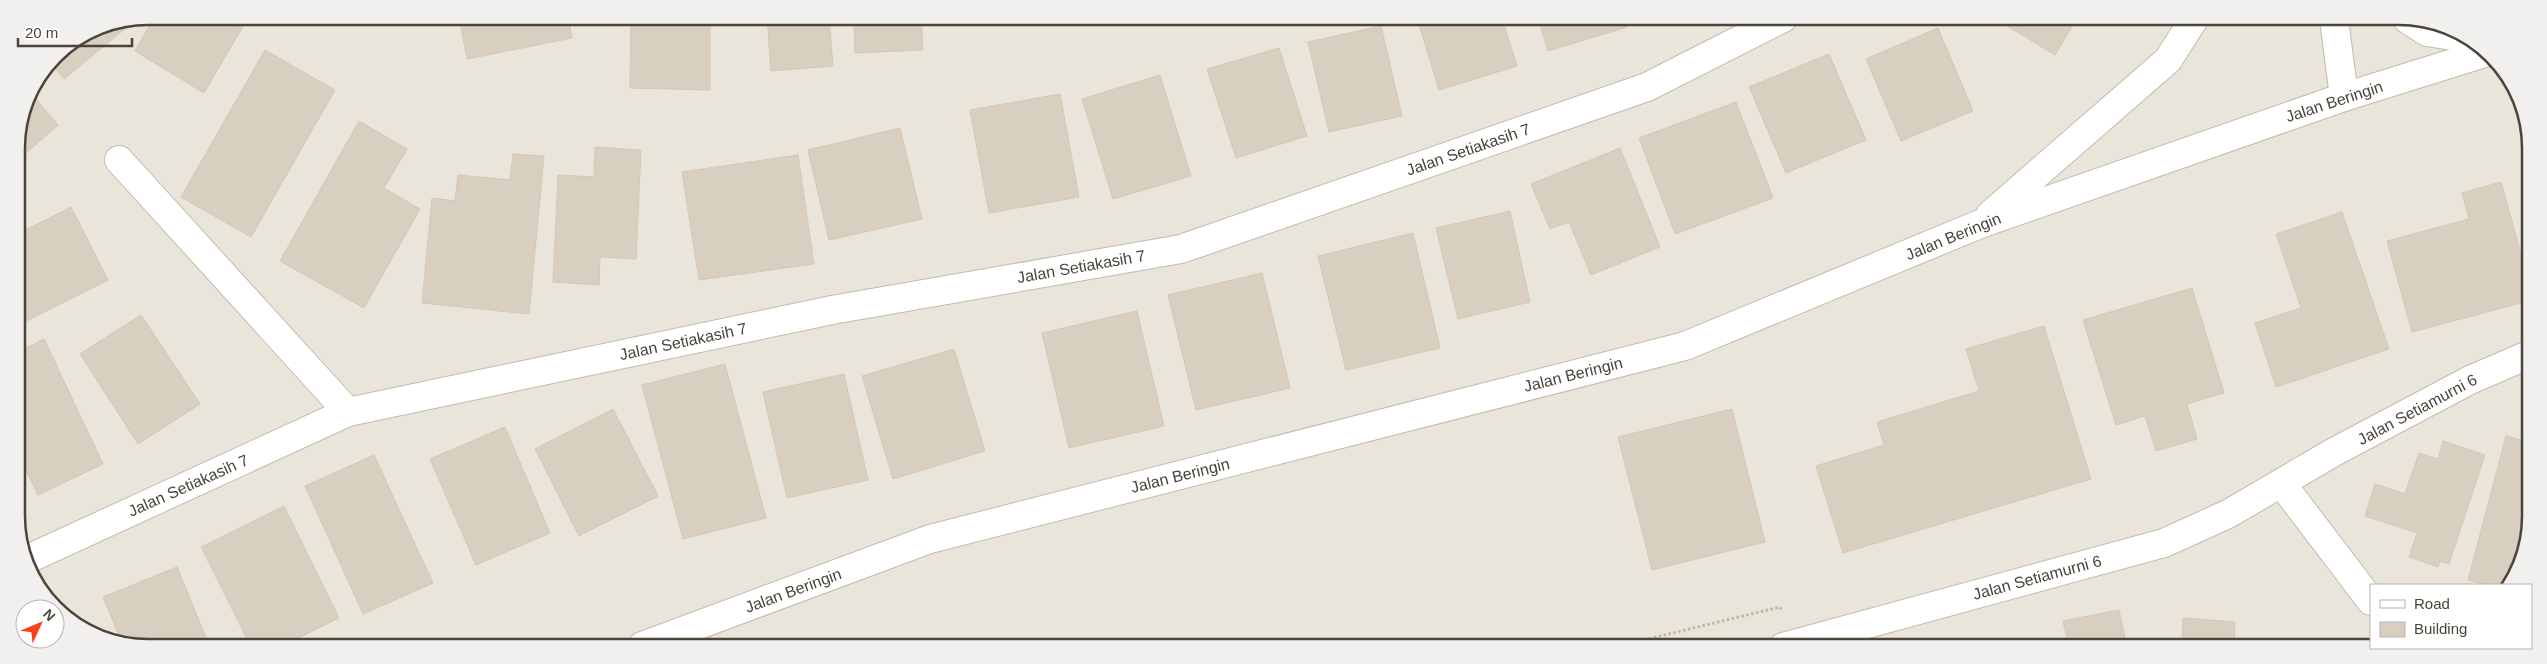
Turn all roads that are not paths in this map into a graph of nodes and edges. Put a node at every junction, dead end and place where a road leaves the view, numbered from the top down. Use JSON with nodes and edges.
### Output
{"nodes":[{"id":1,"x":1769,"y":25,"type":"edge"},
{"id":2,"x":2190,"y":25,"type":"edge"},
{"id":3,"x":2335,"y":25,"type":"edge"},
{"id":4,"x":2418,"y":26,"type":"edge"},
{"id":5,"x":2447,"y":35,"type":"edge"},
{"id":6,"x":2479,"y":55,"type":"edge"},
{"id":7,"x":2344,"y":97,"type":"junction"},
{"id":8,"x":119,"y":160,"type":"dead end"},
{"id":9,"x":1980,"y":224,"type":"junction"},
{"id":10,"x":2522,"y":358,"type":"edge"},
{"id":11,"x":348,"y":412,"type":"junction"},
{"id":12,"x":2282,"y":484,"type":"junction"},
{"id":13,"x":32,"y":557,"type":"edge"},
{"id":14,"x":2370,"y":600,"type":"edge"},
{"id":15,"x":661,"y":639,"type":"edge"},
{"id":16,"x":1813,"y":639,"type":"edge"}],
"edges":[{"from":1,"to":11,"type":"street","name":"Jalan Setiakasih 7"},
{"from":2,"to":9,"type":"street"},
{"from":3,"to":7,"type":"street"},
{"from":4,"to":5,"type":"street"},
{"from":6,"to":7,"type":"street","name":"Jalan Beringin"},
{"from":7,"to":9,"type":"street","name":"Jalan Beringin"},
{"from":8,"to":11,"type":"street"},
{"from":9,"to":15,"type":"street","name":"Jalan Beringin"},
{"from":10,"to":12,"type":"street","name":"Jalan Setiamurni 6"},
{"from":11,"to":13,"type":"street","name":"Jalan Setiakasih 7"},
{"from":12,"to":14,"type":"street"},
{"from":12,"to":16,"type":"street","name":"Jalan Setiamurni 6"}]}
